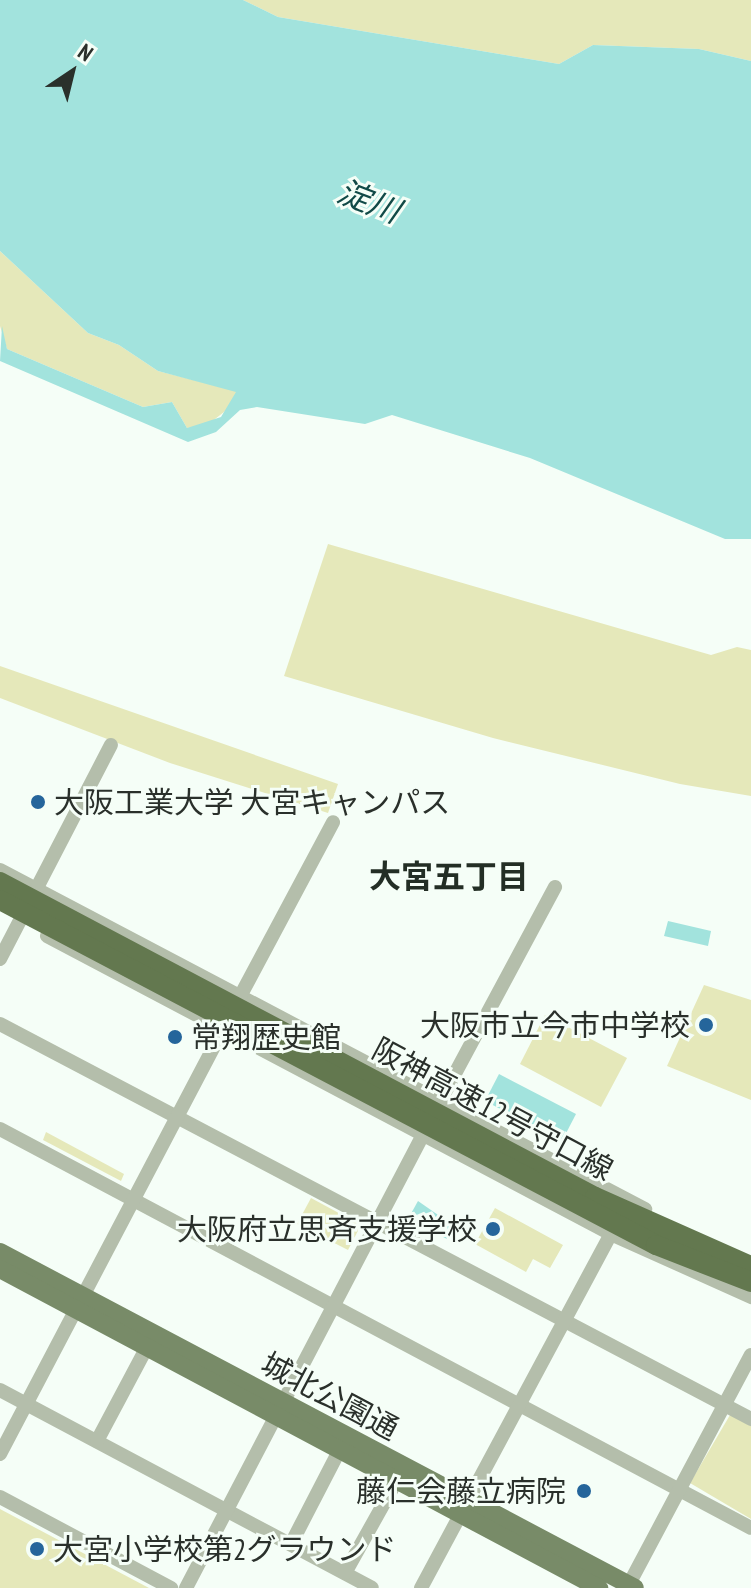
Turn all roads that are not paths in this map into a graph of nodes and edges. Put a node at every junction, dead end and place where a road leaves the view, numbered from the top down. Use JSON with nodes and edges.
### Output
{"nodes":[{"id":1,"x":111,"y":745,"type":"dead end"},
{"id":2,"x":333,"y":822,"type":"dead end"},
{"id":3,"x":0,"y":870,"type":"edge"},
{"id":4,"x":0,"y":882,"type":"edge"},
{"id":5,"x":555,"y":887,"type":"dead end"},
{"id":6,"x":37,"y":890,"type":"junction"},
{"id":7,"x":0,"y":900,"type":"edge"},
{"id":8,"x":0,"y":911,"type":"edge"},
{"id":9,"x":20,"y":921,"type":"junction"},
{"id":10,"x":0,"y":959,"type":"edge"},
{"id":11,"x":239,"y":997,"type":"junction"},
{"id":12,"x":0,"y":1024,"type":"edge"},
{"id":13,"x":223,"y":1030,"type":"junction"},
{"id":14,"x":440,"y":1101,"type":"junction"},
{"id":15,"x":176,"y":1117,"type":"junction"},
{"id":16,"x":0,"y":1129,"type":"edge"},
{"id":17,"x":422,"y":1136,"type":"junction"},
{"id":18,"x":131,"y":1199,"type":"junction"},
{"id":19,"x":377,"y":1222,"type":"junction"},
{"id":20,"x":611,"y":1234,"type":"junction"},
{"id":21,"x":0,"y":1252,"type":"edge"},
{"id":22,"x":751,"y":1256,"type":"edge"},
{"id":23,"x":751,"y":1266,"type":"edge"},
{"id":24,"x":0,"y":1269,"type":"edge"},
{"id":25,"x":751,"y":1282,"type":"edge"},
{"id":26,"x":751,"y":1297,"type":"edge"},
{"id":27,"x":77,"y":1302,"type":"junction"},
{"id":28,"x":333,"y":1306,"type":"junction"},
{"id":29,"x":564,"y":1319,"type":"junction"},
{"id":30,"x":147,"y":1347,"type":"junction"},
{"id":31,"x":751,"y":1355,"type":"edge"},
{"id":32,"x":0,"y":1390,"type":"edge"},
{"id":33,"x":518,"y":1403,"type":"junction"},
{"id":34,"x":27,"y":1404,"type":"junction"},
{"id":35,"x":724,"y":1406,"type":"junction"},
{"id":36,"x":278,"y":1409,"type":"junction"},
{"id":37,"x":751,"y":1419,"type":"edge"},
{"id":38,"x":97,"y":1441,"type":"junction"},
{"id":39,"x":340,"y":1449,"type":"junction"},
{"id":40,"x":0,"y":1454,"type":"edge"},
{"id":41,"x":397,"y":1480,"type":"junction"},
{"id":42,"x":678,"y":1489,"type":"junction"},
{"id":43,"x":0,"y":1497,"type":"edge"},
{"id":44,"x":467,"y":1501,"type":"junction"},
{"id":45,"x":227,"y":1508,"type":"junction"},
{"id":46,"x":751,"y":1528,"type":"edge"},
{"id":47,"x":291,"y":1544,"type":"junction"},
{"id":48,"x":345,"y":1573,"type":"junction"},
{"id":49,"x":630,"y":1587,"type":"edge"},
{"id":50,"x":171,"y":1588,"type":"edge"},
{"id":51,"x":186,"y":1588,"type":"edge"},
{"id":52,"x":372,"y":1588,"type":"edge"},
{"id":53,"x":421,"y":1588,"type":"edge"},
{"id":54,"x":599,"y":1588,"type":"edge"}],
"edges":[{"from":1,"to":6,"type":"street"},
{"from":2,"to":11,"type":"street"},
{"from":3,"to":6,"type":"street"},
{"from":4,"to":23,"type":"highway","name":"阪神高速12号守口線","bridge":true},
{"from":5,"to":14,"type":"street"},
{"from":6,"to":9,"type":"street"},
{"from":6,"to":11,"type":"street"},
{"from":7,"to":25,"type":"highway","name":"阪神高速12号守口線","bridge":true},
{"from":8,"to":9,"type":"street"},
{"from":9,"to":10,"type":"street"},
{"from":9,"to":13,"type":"street"},
{"from":11,"to":13,"type":"street"},
{"from":11,"to":14,"type":"street"},
{"from":12,"to":15,"type":"street"},
{"from":13,"to":15,"type":"street"},
{"from":13,"to":17,"type":"street"},
{"from":14,"to":17,"type":"street"},
{"from":14,"to":22,"type":"street"},
{"from":15,"to":18,"type":"street"},
{"from":15,"to":19,"type":"street"},
{"from":16,"to":18,"type":"street"},
{"from":17,"to":19,"type":"street"},
{"from":17,"to":20,"type":"street"},
{"from":18,"to":27,"type":"street"},
{"from":18,"to":28,"type":"street"},
{"from":19,"to":28,"type":"street"},
{"from":19,"to":29,"type":"street"},
{"from":20,"to":26,"type":"street"},
{"from":20,"to":29,"type":"street"},
{"from":21,"to":27,"type":"main road","name":"城北公園通"},
{"from":24,"to":27,"type":"main road","name":"城北公園通"},
{"from":27,"to":30,"type":"main road","name":"城北公園通"},
{"from":27,"to":34,"type":"street"},
{"from":27,"to":36,"type":"main road","name":"城北公園通"},
{"from":28,"to":33,"type":"street"},
{"from":28,"to":36,"type":"street"},
{"from":29,"to":33,"type":"street"},
{"from":29,"to":35,"type":"street"},
{"from":30,"to":36,"type":"main road","name":"城北公園通"},
{"from":30,"to":38,"type":"street"},
{"from":31,"to":35,"type":"street"},
{"from":32,"to":34,"type":"street"},
{"from":33,"to":42,"type":"street"},
{"from":33,"to":44,"type":"street"},
{"from":34,"to":38,"type":"street"},
{"from":34,"to":40,"type":"street"},
{"from":35,"to":37,"type":"street"},
{"from":35,"to":42,"type":"street"},
{"from":36,"to":39,"type":"main road","name":"城北公園通"},
{"from":36,"to":44,"type":"main road","name":"城北公園通"},
{"from":36,"to":45,"type":"street"},
{"from":38,"to":45,"type":"street"},
{"from":39,"to":41,"type":"main road","name":"城北公園通"},
{"from":39,"to":47,"type":"street"},
{"from":41,"to":44,"type":"main road","name":"城北公園通"},
{"from":41,"to":48,"type":"street"},
{"from":42,"to":46,"type":"street"},
{"from":42,"to":49,"type":"street"},
{"from":43,"to":50,"type":"street"},
{"from":44,"to":49,"type":"main road","name":"城北公園通"},
{"from":44,"to":53,"type":"street"},
{"from":44,"to":54,"type":"main road","name":"城北公園通"},
{"from":45,"to":47,"type":"street"},
{"from":45,"to":51,"type":"street"},
{"from":47,"to":48,"type":"street"},
{"from":48,"to":52,"type":"street"}]}
